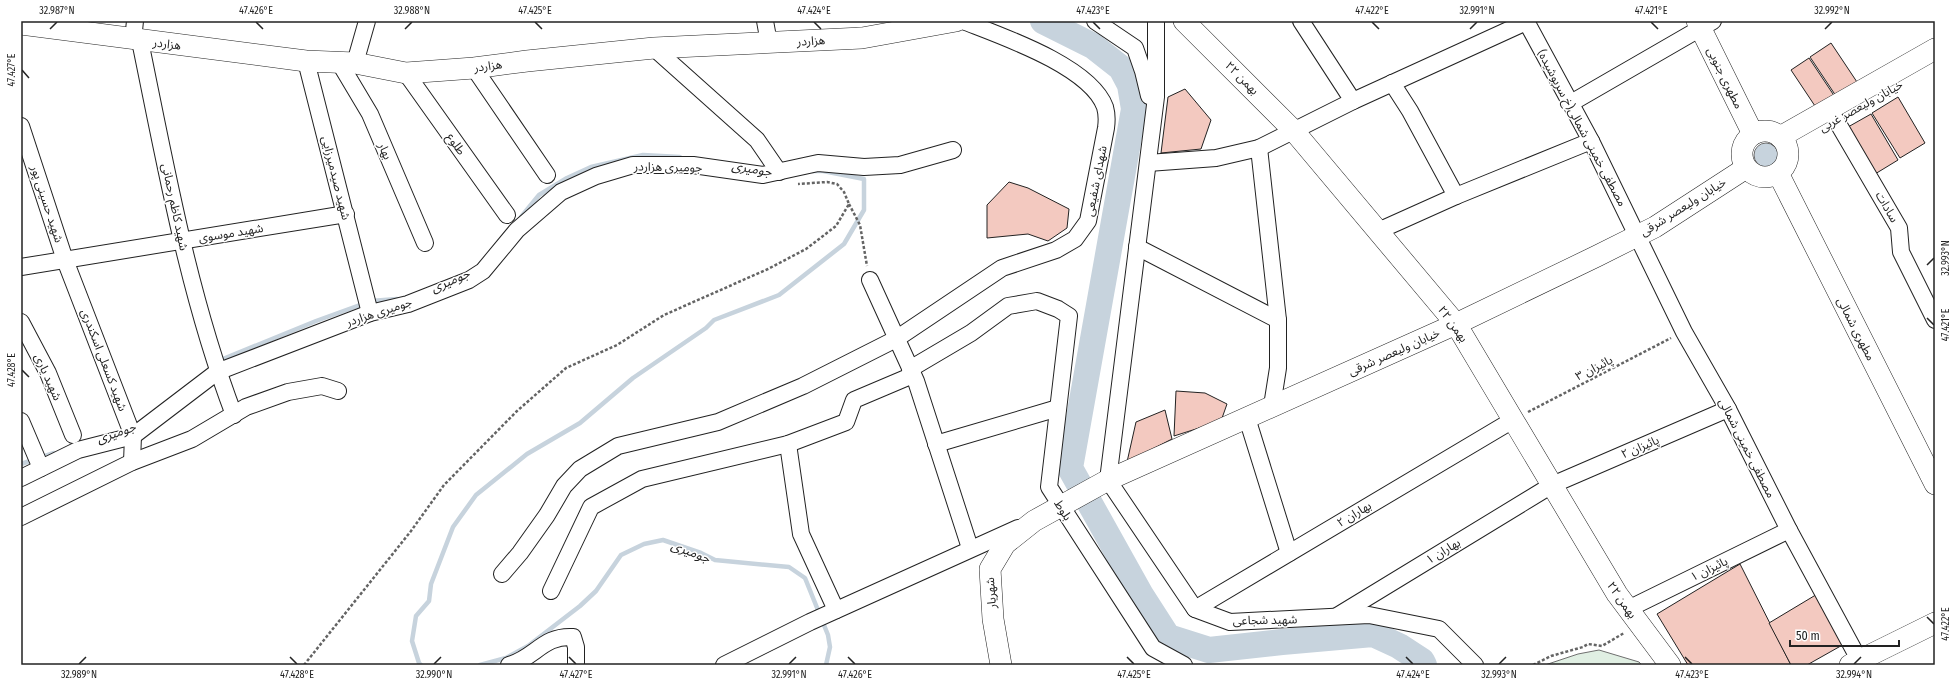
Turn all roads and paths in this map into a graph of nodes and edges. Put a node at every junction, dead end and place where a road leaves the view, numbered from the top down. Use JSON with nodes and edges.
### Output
{"nodes":[{"id":1,"x":367,"y":21,"type":"edge"},
{"id":2,"x":765,"y":21,"type":"edge"},
{"id":3,"x":956,"y":21,"type":"edge"},
{"id":4,"x":962,"y":21,"type":"edge"},
{"id":5,"x":1095,"y":21,"type":"edge"},
{"id":6,"x":1156,"y":21,"type":"edge"},
{"id":7,"x":1184,"y":21,"type":"edge"},
{"id":8,"x":1301,"y":21,"type":"edge"},
{"id":9,"x":1526,"y":21,"type":"edge"},
{"id":10,"x":1703,"y":23,"type":"edge"},
{"id":11,"x":21,"y":24,"type":"edge"},
{"id":12,"x":136,"y":34,"type":"edge"},
{"id":13,"x":769,"y":43,"type":"junction"},
{"id":14,"x":654,"y":48,"type":"junction"},
{"id":15,"x":1935,"y":49,"type":"edge"},
{"id":16,"x":306,"y":61,"type":"junction"},
{"id":17,"x":347,"y":63,"type":"junction"},
{"id":18,"x":1935,"y":65,"type":"edge"},
{"id":19,"x":474,"y":68,"type":"junction"},
{"id":20,"x":406,"y":73,"type":"junction"},
{"id":21,"x":1392,"y":83,"type":"junction"},
{"id":22,"x":1353,"y":101,"type":"junction"},
{"id":23,"x":1571,"y":103,"type":"junction"},
{"id":24,"x":1154,"y":114,"type":"junction"},
{"id":25,"x":1836,"y":120,"type":"junction"},
{"id":26,"x":21,"y":126,"type":"edge"},
{"id":27,"x":1293,"y":130,"type":"junction"},
{"id":28,"x":1753,"y":134,"type":"junction"},
{"id":29,"x":1591,"y":141,"type":"junction"},
{"id":30,"x":1784,"y":143,"type":"junction"},
{"id":31,"x":1259,"y":148,"type":"junction"},
{"id":32,"x":953,"y":150,"type":"dead end"},
{"id":33,"x":825,"y":163,"type":"junction"},
{"id":34,"x":1148,"y":163,"type":"junction"},
{"id":35,"x":1746,"y":168,"type":"junction"},
{"id":36,"x":779,"y":172,"type":"junction"},
{"id":37,"x":1778,"y":173,"type":"junction"},
{"id":38,"x":546,"y":175,"type":"dead end"},
{"id":39,"x":792,"y":182,"type":"dead end"},
{"id":40,"x":837,"y":184,"type":"junction"},
{"id":41,"x":1456,"y":196,"type":"junction"},
{"id":42,"x":847,"y":199,"type":"junction"},
{"id":43,"x":346,"y":214,"type":"junction"},
{"id":44,"x":507,"y":215,"type":"dead end"},
{"id":45,"x":1378,"y":231,"type":"junction"},
{"id":46,"x":1638,"y":235,"type":"junction"},
{"id":47,"x":181,"y":241,"type":"junction"},
{"id":48,"x":425,"y":243,"type":"dead end"},
{"id":49,"x":1137,"y":247,"type":"junction"},
{"id":50,"x":65,"y":260,"type":"junction"},
{"id":51,"x":21,"y":267,"type":"edge"},
{"id":52,"x":870,"y":280,"type":"joint"},
{"id":53,"x":370,"y":313,"type":"junction"},
{"id":54,"x":1278,"y":320,"type":"junction"},
{"id":55,"x":1935,"y":320,"type":"edge"},
{"id":56,"x":21,"y":322,"type":"edge"},
{"id":57,"x":1456,"y":324,"type":"junction"},
{"id":58,"x":1684,"y":332,"type":"junction"},
{"id":59,"x":896,"y":339,"type":"junction"},
{"id":60,"x":909,"y":368,"type":"junction"},
{"id":61,"x":217,"y":372,"type":"junction"},
{"id":62,"x":338,"y":391,"type":"dead end"},
{"id":63,"x":1272,"y":406,"type":"junction"},
{"id":64,"x":1058,"y":408,"type":"junction"},
{"id":65,"x":1728,"y":409,"type":"junction"},
{"id":66,"x":234,"y":415,"type":"junction"},
{"id":67,"x":1248,"y":418,"type":"junction"},
{"id":68,"x":1513,"y":420,"type":"junction"},
{"id":69,"x":21,"y":421,"type":"edge"},
{"id":70,"x":73,"y":435,"type":"dead end"},
{"id":71,"x":133,"y":436,"type":"junction"},
{"id":72,"x":788,"y":444,"type":"junction"},
{"id":73,"x":936,"y":444,"type":"junction"},
{"id":74,"x":132,"y":462,"type":"junction"},
{"id":75,"x":41,"y":468,"type":"junction"},
{"id":76,"x":21,"y":478,"type":"edge"},
{"id":77,"x":1102,"y":484,"type":"junction"},
{"id":78,"x":1935,"y":484,"type":"edge"},
{"id":79,"x":1552,"y":485,"type":"junction"},
{"id":80,"x":1061,"y":506,"type":"junction"},
{"id":81,"x":21,"y":517,"type":"edge"},
{"id":82,"x":1034,"y":521,"type":"junction"},
{"id":83,"x":1789,"y":530,"type":"junction"},
{"id":84,"x":970,"y":548,"type":"junction"},
{"id":85,"x":1288,"y":553,"type":"junction"},
{"id":86,"x":502,"y":574,"type":"dead end"},
{"id":87,"x":551,"y":590,"type":"dead end"},
{"id":88,"x":841,"y":608,"type":"junction"},
{"id":89,"x":1195,"y":609,"type":"junction"},
{"id":90,"x":1628,"y":609,"type":"junction"},
{"id":91,"x":1335,"y":617,"type":"junction"},
{"id":92,"x":1935,"y":623,"type":"edge"},
{"id":93,"x":1641,"y":625,"type":"junction"},
{"id":94,"x":1857,"y":663,"type":"edge"},
{"id":95,"x":304,"y":665,"type":"edge"},
{"id":96,"x":509,"y":665,"type":"edge"},
{"id":97,"x":576,"y":665,"type":"edge"},
{"id":98,"x":724,"y":665,"type":"edge"},
{"id":99,"x":1001,"y":665,"type":"edge"},
{"id":100,"x":1184,"y":665,"type":"edge"},
{"id":101,"x":1476,"y":665,"type":"edge"},
{"id":102,"x":1533,"y":665,"type":"edge"},
{"id":103,"x":1670,"y":665,"type":"edge"}],
"edges":[{"from":1,"to":17,"type":"street"},
{"from":2,"to":13,"type":"street"},
{"from":3,"to":13,"type":"main road","name":"هزاردر"},
{"from":4,"to":59,"type":"street","name":"شهدای شفیعی"},
{"from":5,"to":24,"type":"street"},
{"from":6,"to":24,"type":"street"},
{"from":7,"to":27,"type":"main road","name":"۲۲ بهمن"},
{"from":8,"to":22,"type":"street"},
{"from":9,"to":21,"type":"street"},
{"from":9,"to":23,"type":"street","name":"مصطفی خمینی شمالی(خ سرپوشیده)"},
{"from":10,"to":23,"type":"street"},
{"from":10,"to":28,"type":"main road","name":"مطهری جنوبی"},
{"from":11,"to":12,"type":"main road","name":"هزاردر"},
{"from":12,"to":16,"type":"main road","name":"هزاردر"},
{"from":12,"to":47,"type":"street","name":"شهید کاظم رحمانی"},
{"from":13,"to":14,"type":"main road","name":"هزاردر"},
{"from":14,"to":19,"type":"main road","name":"هزاردر"},
{"from":14,"to":36,"type":"street"},
{"from":15,"to":30,"type":"main road"},
{"from":16,"to":17,"type":"main road","name":"هزاردر"},
{"from":16,"to":43,"type":"street","name":"شهید صیدمیرزایی"},
{"from":17,"to":20,"type":"main road","name":"هزاردر"},
{"from":17,"to":48,"type":"street","name":"بهار"},
{"from":18,"to":25,"type":"main road","name":"خیابان ولیعصر غربی"},
{"from":19,"to":20,"type":"main road","name":"هزاردر"},
{"from":19,"to":38,"type":"street"},
{"from":20,"to":44,"type":"street","name":"طلوع"},
{"from":21,"to":22,"type":"street"},
{"from":21,"to":41,"type":"street"},
{"from":22,"to":27,"type":"street"},
{"from":23,"to":29,"type":"street","name":"مصطفی خمینی شمالی(خ سرپوشیده)"},
{"from":24,"to":34,"type":"street"},
{"from":25,"to":30,"type":"main road","name":"خیابان ولیعصر غربی"},
{"from":25,"to":55,"type":"street","name":"سادات"},
{"from":26,"to":50,"type":"street","name":"شهید حسینی پور"},
{"from":27,"to":31,"type":"street"},
{"from":27,"to":45,"type":"main road","name":"۲۲ بهمن"},
{"from":28,"to":30,"type":"main road"},
{"from":28,"to":35,"type":"main road"},
{"from":29,"to":41,"type":"street"},
{"from":29,"to":46,"type":"street","name":"مصطفی خمینی شمالی(خ سرپوشیده)"},
{"from":30,"to":37,"type":"main road"},
{"from":31,"to":34,"type":"street"},
{"from":31,"to":54,"type":"street"},
{"from":32,"to":33,"type":"street","name":"جومیری هزاردر"},
{"from":33,"to":36,"type":"street","name":"جومیری هزاردر"},
{"from":33,"to":40,"type":"path"},
{"from":34,"to":49,"type":"street"},
{"from":35,"to":37,"type":"main road"},
{"from":35,"to":46,"type":"main road","name":"خیابان ولیعصر شرقی"},
{"from":36,"to":53,"type":"street","name":"جومیری هزاردر"},
{"from":37,"to":78,"type":"main road","name":"مطهری شمالی"},
{"from":39,"to":40,"type":"path"},
{"from":40,"to":42,"type":"path"},
{"from":41,"to":45,"type":"street"},
{"from":42,"to":52,"type":"path"},
{"from":42,"to":95,"type":"path"},
{"from":43,"to":47,"type":"street","name":"شهید موسوی"},
{"from":43,"to":53,"type":"street","name":"شهید صیدمیرزایی"},
{"from":45,"to":57,"type":"main road","name":"۲۲ بهمن"},
{"from":46,"to":57,"type":"main road","name":"خیابان ولیعصر شرقی"},
{"from":46,"to":58,"type":"street","name":"مصطفی خمینی شمالی"},
{"from":47,"to":50,"type":"street","name":"شهید موسوی"},
{"from":47,"to":61,"type":"street","name":"شهید کاظم رحمانی"},
{"from":49,"to":54,"type":"street"},
{"from":49,"to":77,"type":"street"},
{"from":50,"to":51,"type":"street","name":"شهید موسوی"},
{"from":50,"to":71,"type":"street","name":"شهید کسعلی اسکندری"},
{"from":52,"to":59,"type":"street"},
{"from":53,"to":61,"type":"street","name":"جومیری هزاردر"},
{"from":54,"to":63,"type":"street"},
{"from":56,"to":70,"type":"street","name":"شهید یاری"},
{"from":57,"to":63,"type":"main road","name":"خیابان ولیعصر شرقی"},
{"from":57,"to":68,"type":"main road","name":"۲۲ بهمن"},
{"from":58,"to":65,"type":"street","name":"مصطفی خمینی شمالی"},
{"from":58,"to":68,"type":"path","name":"پائیزان ۳"},
{"from":59,"to":60,"type":"street"},
{"from":59,"to":86,"type":"street","name":"شهدای شفیعی"},
{"from":60,"to":64,"type":"street","name":"بلوط"},
{"from":60,"to":72,"type":"street"},
{"from":60,"to":73,"type":"street"},
{"from":61,"to":66,"type":"street","name":"شهید کاظم رحمانی"},
{"from":61,"to":71,"type":"street","name":"جومیری هزاردر"},
{"from":62,"to":66,"type":"street"},
{"from":63,"to":67,"type":"main road","name":"خیابان ولیعصر شرقی"},
{"from":64,"to":73,"type":"street"},
{"from":64,"to":80,"type":"street","name":"بلوط"},
{"from":65,"to":79,"type":"street","name":"پائیزان ۲"},
{"from":65,"to":83,"type":"street","name":"مصطفی خمینی شمالی"},
{"from":66,"to":74,"type":"street"},
{"from":67,"to":77,"type":"main road","name":"خیابان ولیعصر شرقی"},
{"from":67,"to":85,"type":"street"},
{"from":68,"to":79,"type":"main road","name":"۲۲ بهمن"},
{"from":68,"to":85,"type":"street","name":"بهاران ۲"},
{"from":69,"to":75,"type":"street"},
{"from":71,"to":74,"type":"street","name":"شهید کسعلی اسکندری"},
{"from":71,"to":75,"type":"street","name":"جومیری هزاردر"},
{"from":72,"to":87,"type":"street"},
{"from":72,"to":88,"type":"street"},
{"from":73,"to":84,"type":"street"},
{"from":74,"to":81,"type":"street"},
{"from":75,"to":76,"type":"street","name":"جومیری هزاردر"},
{"from":77,"to":80,"type":"main road","name":"خیابان ولیعصر شرقی"},
{"from":77,"to":89,"type":"street"},
{"from":79,"to":90,"type":"main road","name":"۲۲ بهمن"},
{"from":79,"to":91,"type":"street","name":"بهاران ۱"},
{"from":80,"to":82,"type":"main road","name":"شهریار"},
{"from":80,"to":100,"type":"street","name":"بلوط"},
{"from":82,"to":84,"type":"street"},
{"from":82,"to":99,"type":"main road","name":"شهریار"},
{"from":83,"to":90,"type":"street","name":"پائیزان ۱"},
{"from":83,"to":94,"type":"street","name":"مصطفی خمینی شمالی"},
{"from":84,"to":88,"type":"street"},
{"from":85,"to":89,"type":"street","name":"بهاران ۲"},
{"from":88,"to":98,"type":"street"},
{"from":89,"to":91,"type":"street","name":"شهید شجاعی"},
{"from":90,"to":93,"type":"main road","name":"۲۲ بهمن"},
{"from":91,"to":101,"type":"street","name":"شهید شجاعی"},
{"from":92,"to":94,"type":"main road"},
{"from":93,"to":102,"type":"path"},
{"from":93,"to":103,"type":"main road","name":"۲۲ بهمن"},
{"from":96,"to":97,"type":"street"}]}
